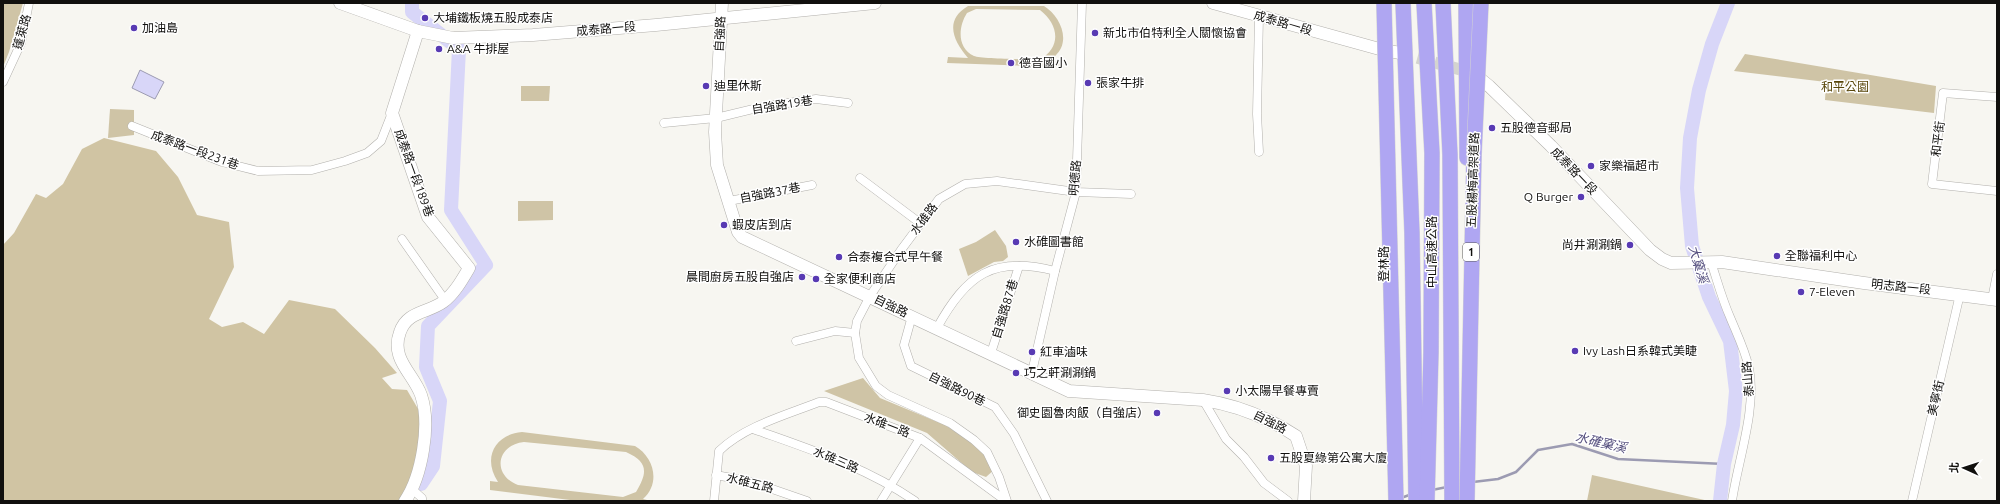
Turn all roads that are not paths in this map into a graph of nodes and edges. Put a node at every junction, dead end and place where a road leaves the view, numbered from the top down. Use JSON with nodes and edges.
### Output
{"nodes":[{"id":1,"x":30,"y":3,"type":"edge"},
{"id":2,"x":340,"y":3,"type":"edge"},
{"id":3,"x":722,"y":3,"type":"edge"},
{"id":4,"x":876,"y":3,"type":"edge"},
{"id":5,"x":1082,"y":3,"type":"edge"},
{"id":6,"x":1213,"y":3,"type":"edge"},
{"id":7,"x":1384,"y":3,"type":"edge"},
{"id":8,"x":1402,"y":3,"type":"edge"},
{"id":9,"x":1424,"y":3,"type":"edge"},
{"id":10,"x":1444,"y":3,"type":"edge"},
{"id":11,"x":1468,"y":3,"type":"edge"},
{"id":12,"x":1481,"y":3,"type":"edge"},
{"id":13,"x":1259,"y":16,"type":"junction"},
{"id":14,"x":721,"y":19,"type":"junction"},
{"id":15,"x":418,"y":31,"type":"junction"},
{"id":16,"x":1403,"y":49,"type":"junction"},
{"id":17,"x":1383,"y":50,"type":"junction"},
{"id":18,"x":1473,"y":73,"type":"tunnel mouth"},
{"id":19,"x":3,"y":82,"type":"edge"},
{"id":20,"x":1997,"y":97,"type":"edge"},
{"id":21,"x":848,"y":103,"type":"dead end"},
{"id":22,"x":392,"y":113,"type":"junction"},
{"id":23,"x":716,"y":118,"type":"junction"},
{"id":24,"x":664,"y":123,"type":"dead end"},
{"id":25,"x":132,"y":126,"type":"dead end"},
{"id":26,"x":1259,"y":152,"type":"dead end"},
{"id":27,"x":258,"y":171,"type":"joint"},
{"id":28,"x":860,"y":178,"type":"dead end"},
{"id":29,"x":812,"y":185,"type":"dead end"},
{"id":30,"x":1997,"y":191,"type":"edge"},
{"id":31,"x":1076,"y":192,"type":"junction"},
{"id":32,"x":1131,"y":194,"type":"dead end"},
{"id":33,"x":729,"y":201,"type":"junction"},
{"id":34,"x":920,"y":223,"type":"junction"},
{"id":35,"x":402,"y":239,"type":"dead end"},
{"id":36,"x":1711,"y":262,"type":"junction"},
{"id":37,"x":1677,"y":264,"type":"joint"},
{"id":38,"x":1019,"y":266,"type":"junction"},
{"id":39,"x":1055,"y":271,"type":"junction"},
{"id":40,"x":1997,"y":274,"type":"edge"},
{"id":41,"x":1960,"y":294,"type":"junction"},
{"id":42,"x":870,"y":296,"type":"junction"},
{"id":43,"x":1995,"y":299,"type":"edge"},
{"id":44,"x":445,"y":300,"type":"junction"},
{"id":45,"x":912,"y":316,"type":"junction"},
{"id":46,"x":937,"y":328,"type":"junction"},
{"id":47,"x":855,"y":333,"type":"junction"},
{"id":48,"x":796,"y":341,"type":"dead end"},
{"id":49,"x":991,"y":353,"type":"junction"},
{"id":50,"x":1032,"y":372,"type":"junction"},
{"id":51,"x":1203,"y":400,"type":"junction"},
{"id":52,"x":753,"y":428,"type":"junction"},
{"id":53,"x":920,"y":438,"type":"junction"},
{"id":54,"x":716,"y":475,"type":"junction"},
{"id":55,"x":1393,"y":477,"type":"dead end"},
{"id":56,"x":1456,"y":477,"type":"junction"},
{"id":57,"x":1422,"y":481,"type":"junction"},
{"id":58,"x":891,"y":485,"type":"junction"},
{"id":59,"x":413,"y":490,"type":"junction"},
{"id":60,"x":1458,"y":498,"type":"edge"},
{"id":61,"x":1422,"y":499,"type":"edge"},
{"id":62,"x":405,"y":501,"type":"edge"},
{"id":63,"x":422,"y":501,"type":"edge"},
{"id":64,"x":714,"y":501,"type":"edge"},
{"id":65,"x":807,"y":501,"type":"edge"},
{"id":66,"x":881,"y":501,"type":"edge"},
{"id":67,"x":915,"y":501,"type":"edge"},
{"id":68,"x":1006,"y":501,"type":"edge"},
{"id":69,"x":1047,"y":501,"type":"edge"},
{"id":70,"x":1288,"y":501,"type":"edge"},
{"id":71,"x":1304,"y":501,"type":"edge"},
{"id":72,"x":1396,"y":501,"type":"edge"},
{"id":73,"x":1732,"y":501,"type":"edge"},
{"id":74,"x":1912,"y":501,"type":"edge"}],
"edges":[{"from":1,"to":19,"type":"street","name":"蓬萊路"},
{"from":2,"to":15,"type":"street","name":"成泰路一段"},
{"from":3,"to":14,"type":"street","name":"自強路"},
{"from":4,"to":14,"type":"street","name":"成泰路一段"},
{"from":5,"to":31,"type":"street","name":"明德路"},
{"from":6,"to":13,"type":"street","name":"成泰路一段"},
{"from":7,"to":72,"type":"highway","bridge":true},
{"from":8,"to":16,"type":"highway"},
{"from":9,"to":57,"type":"highway","name":"中山高速公路"},
{"from":10,"to":56,"type":"highway","name":"中山高速公路","number":"1"},
{"from":11,"to":56,"type":"highway"},
{"from":12,"to":60,"type":"highway","name":"五股楊梅高架道路","number":"1","bridge":true},
{"from":13,"to":17,"type":"street","name":"成泰路一段"},
{"from":13,"to":26,"type":"street"},
{"from":14,"to":15,"type":"street","name":"成泰路一段"},
{"from":14,"to":23,"type":"street","name":"自強路"},
{"from":15,"to":22,"type":"street","name":"成泰路一段189巷"},
{"from":16,"to":17,"type":"street","name":"成泰路一段"},
{"from":16,"to":57,"type":"highway"},
{"from":17,"to":55,"type":"street","name":"登林路"},
{"from":18,"to":37,"type":"street","name":"成泰路一段"},
{"from":20,"to":30,"type":"street","name":"和平街"},
{"from":21,"to":23,"type":"street","name":"自強路19巷"},
{"from":22,"to":27,"type":"street","name":"成泰路一段189巷"},
{"from":22,"to":44,"type":"street","name":"成泰路一段189巷"},
{"from":23,"to":24,"type":"street","name":"自強路19巷"},
{"from":23,"to":33,"type":"street","name":"自強路"},
{"from":25,"to":27,"type":"street","name":"成泰路一段231巷"},
{"from":28,"to":34,"type":"street"},
{"from":29,"to":33,"type":"street","name":"自強路37巷"},
{"from":31,"to":32,"type":"street","name":"水碓路"},
{"from":31,"to":34,"type":"street","name":"水碓路"},
{"from":31,"to":39,"type":"street","name":"明德路"},
{"from":33,"to":42,"type":"street","name":"自強路"},
{"from":34,"to":42,"type":"street","name":"水碓路"},
{"from":35,"to":44,"type":"street"},
{"from":36,"to":37,"type":"street","name":"明志路一段"},
{"from":36,"to":41,"type":"street","name":"明志路一段"},
{"from":36,"to":73,"type":"street","name":"泰山路"},
{"from":38,"to":39,"type":"street"},
{"from":38,"to":46,"type":"street"},
{"from":38,"to":49,"type":"street","name":"自強路87巷"},
{"from":39,"to":50,"type":"street","name":"明德路"},
{"from":40,"to":43,"type":"street"},
{"from":41,"to":43,"type":"street","name":"明志路一段"},
{"from":41,"to":74,"type":"street","name":"美寧街"},
{"from":42,"to":45,"type":"street","name":"自強路"},
{"from":42,"to":47,"type":"street","name":"水碓一路"},
{"from":44,"to":59,"type":"street","name":"成泰路一段189巷"},
{"from":45,"to":46,"type":"street","name":"自強路"},
{"from":45,"to":69,"type":"street","name":"自強路90巷"},
{"from":46,"to":49,"type":"street","name":"自強路"},
{"from":47,"to":48,"type":"street"},
{"from":47,"to":68,"type":"street","name":"水碓一路"},
{"from":49,"to":50,"type":"street","name":"自強路"},
{"from":50,"to":51,"type":"street","name":"自強路"},
{"from":51,"to":70,"type":"street"},
{"from":51,"to":71,"type":"street","name":"自強路"},
{"from":52,"to":53,"type":"street","name":"水碓一路"},
{"from":52,"to":54,"type":"street","name":"水碓一路"},
{"from":52,"to":58,"type":"street","name":"水碓三路"},
{"from":53,"to":58,"type":"street"},
{"from":53,"to":68,"type":"street","name":"水碓一路"},
{"from":54,"to":64,"type":"street","name":"水碓一路"},
{"from":54,"to":65,"type":"street","name":"水碓五路"},
{"from":56,"to":60,"type":"highway","name":"中山高速公路","number":"1"},
{"from":57,"to":61,"type":"highway","name":"中山高速公路"},
{"from":58,"to":66,"type":"street"},
{"from":58,"to":67,"type":"street","name":"水碓三路"},
{"from":59,"to":62,"type":"street"},
{"from":59,"to":63,"type":"street"}]}
